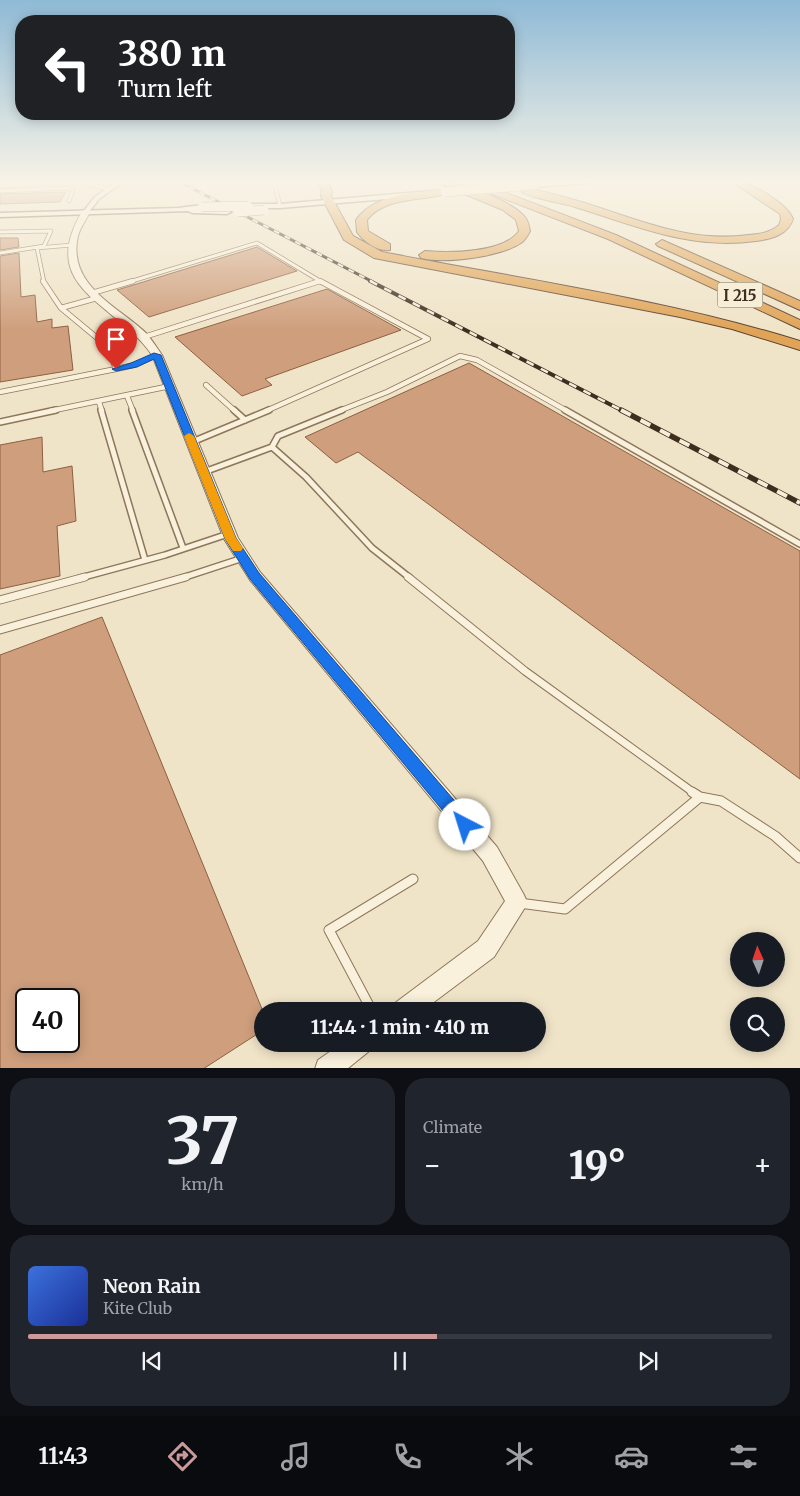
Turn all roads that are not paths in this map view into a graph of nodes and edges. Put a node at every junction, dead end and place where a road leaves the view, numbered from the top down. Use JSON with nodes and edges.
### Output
{"nodes":[{"id":1,"x":76,"y":231,"type":"edge"},
{"id":2,"x":344,"y":231,"type":"edge"},
{"id":3,"x":363,"y":231,"type":"edge"},
{"id":4,"x":522,"y":231,"type":"edge"},
{"id":5,"x":596,"y":231,"type":"edge"},
{"id":6,"x":632,"y":231,"type":"edge"},
{"id":7,"x":658,"y":231,"type":"edge"},
{"id":8,"x":778,"y":231,"type":"edge"},
{"id":9,"x":0,"y":232,"type":"edge"},
{"id":10,"x":72,"y":245,"type":"junction"},
{"id":11,"x":38,"y":248,"type":"junction"},
{"id":12,"x":0,"y":253,"type":"edge"},
{"id":13,"x":320,"y":281,"type":"junction"},
{"id":14,"x":94,"y":296,"type":"junction"},
{"id":15,"x":800,"y":306,"type":"edge"},
{"id":16,"x":61,"y":308,"type":"junction"},
{"id":17,"x":800,"y":325,"type":"edge"},
{"id":18,"x":144,"y":337,"type":"junction"},
{"id":19,"x":800,"y":346,"type":"edge"},
{"id":20,"x":157,"y":355,"type":"junction"},
{"id":21,"x":116,"y":369,"type":"junction"},
{"id":22,"x":206,"y":384,"type":"dead end"},
{"id":23,"x":170,"y":386,"type":"junction"},
{"id":24,"x":0,"y":392,"type":"edge"},
{"id":25,"x":127,"y":396,"type":"junction"},
{"id":26,"x":100,"y":402,"type":"junction"},
{"id":27,"x":245,"y":420,"type":"junction"},
{"id":28,"x":0,"y":422,"type":"edge"},
{"id":29,"x":192,"y":442,"type":"junction"},
{"id":30,"x":272,"y":447,"type":"junction"},
{"id":31,"x":204,"y":472,"type":"junction"},
{"id":32,"x":229,"y":534,"type":"junction"},
{"id":33,"x":800,"y":544,"type":"edge"},
{"id":34,"x":183,"y":548,"type":"junction"},
{"id":35,"x":243,"y":558,"type":"junction"},
{"id":36,"x":145,"y":560,"type":"junction"},
{"id":37,"x":0,"y":600,"type":"edge"},
{"id":38,"x":0,"y":630,"type":"edge"},
{"id":39,"x":700,"y":797,"type":"junction"},
{"id":40,"x":800,"y":858,"type":"edge"},
{"id":41,"x":413,"y":879,"type":"dead end"},
{"id":42,"x":517,"y":902,"type":"junction"},
{"id":43,"x":367,"y":1002,"type":"edge"},
{"id":44,"x":415,"y":1002,"type":"edge"},
{"id":45,"x":349,"y":1052,"type":"edge"},
{"id":46,"x":327,"y":1068,"type":"edge"}],
"edges":[{"from":1,"to":10,"type":"street"},
{"from":2,"to":19,"type":"highway"},
{"from":3,"to":4,"type":"highway"},
{"from":5,"to":17,"type":"highway","number":"I 215"},
{"from":6,"to":15,"type":"highway","number":"I 215"},
{"from":7,"to":8,"type":"highway"},
{"from":9,"to":11,"type":"lane"},
{"from":10,"to":11,"type":"lane"},
{"from":10,"to":14,"type":"street"},
{"from":11,"to":12,"type":"lane"},
{"from":11,"to":16,"type":"lane"},
{"from":13,"to":14,"type":"lane"},
{"from":13,"to":18,"type":"lane"},
{"from":13,"to":27,"type":"lane"},
{"from":14,"to":16,"type":"lane"},
{"from":14,"to":18,"type":"street"},
{"from":16,"to":21,"type":"lane"},
{"from":18,"to":20,"type":"street"},
{"from":20,"to":21,"type":"lane"},
{"from":20,"to":23,"type":"street"},
{"from":21,"to":24,"type":"lane"},
{"from":22,"to":27,"type":"lane"},
{"from":23,"to":25,"type":"lane"},
{"from":23,"to":29,"type":"street"},
{"from":25,"to":26,"type":"lane"},
{"from":25,"to":34,"type":"lane"},
{"from":26,"to":28,"type":"lane"},
{"from":26,"to":36,"type":"lane"},
{"from":27,"to":29,"type":"lane"},
{"from":29,"to":31,"type":"street"},
{"from":30,"to":31,"type":"lane"},
{"from":30,"to":33,"type":"lane"},
{"from":30,"to":39,"type":"lane"},
{"from":31,"to":32,"type":"street"},
{"from":32,"to":34,"type":"lane"},
{"from":32,"to":35,"type":"street"},
{"from":34,"to":36,"type":"lane"},
{"from":35,"to":38,"type":"lane"},
{"from":35,"to":42,"type":"street"},
{"from":36,"to":37,"type":"lane"},
{"from":39,"to":40,"type":"lane"},
{"from":39,"to":42,"type":"lane"},
{"from":41,"to":43,"type":"lane"},
{"from":42,"to":44,"type":"street"},
{"from":45,"to":46,"type":"street"}]}
